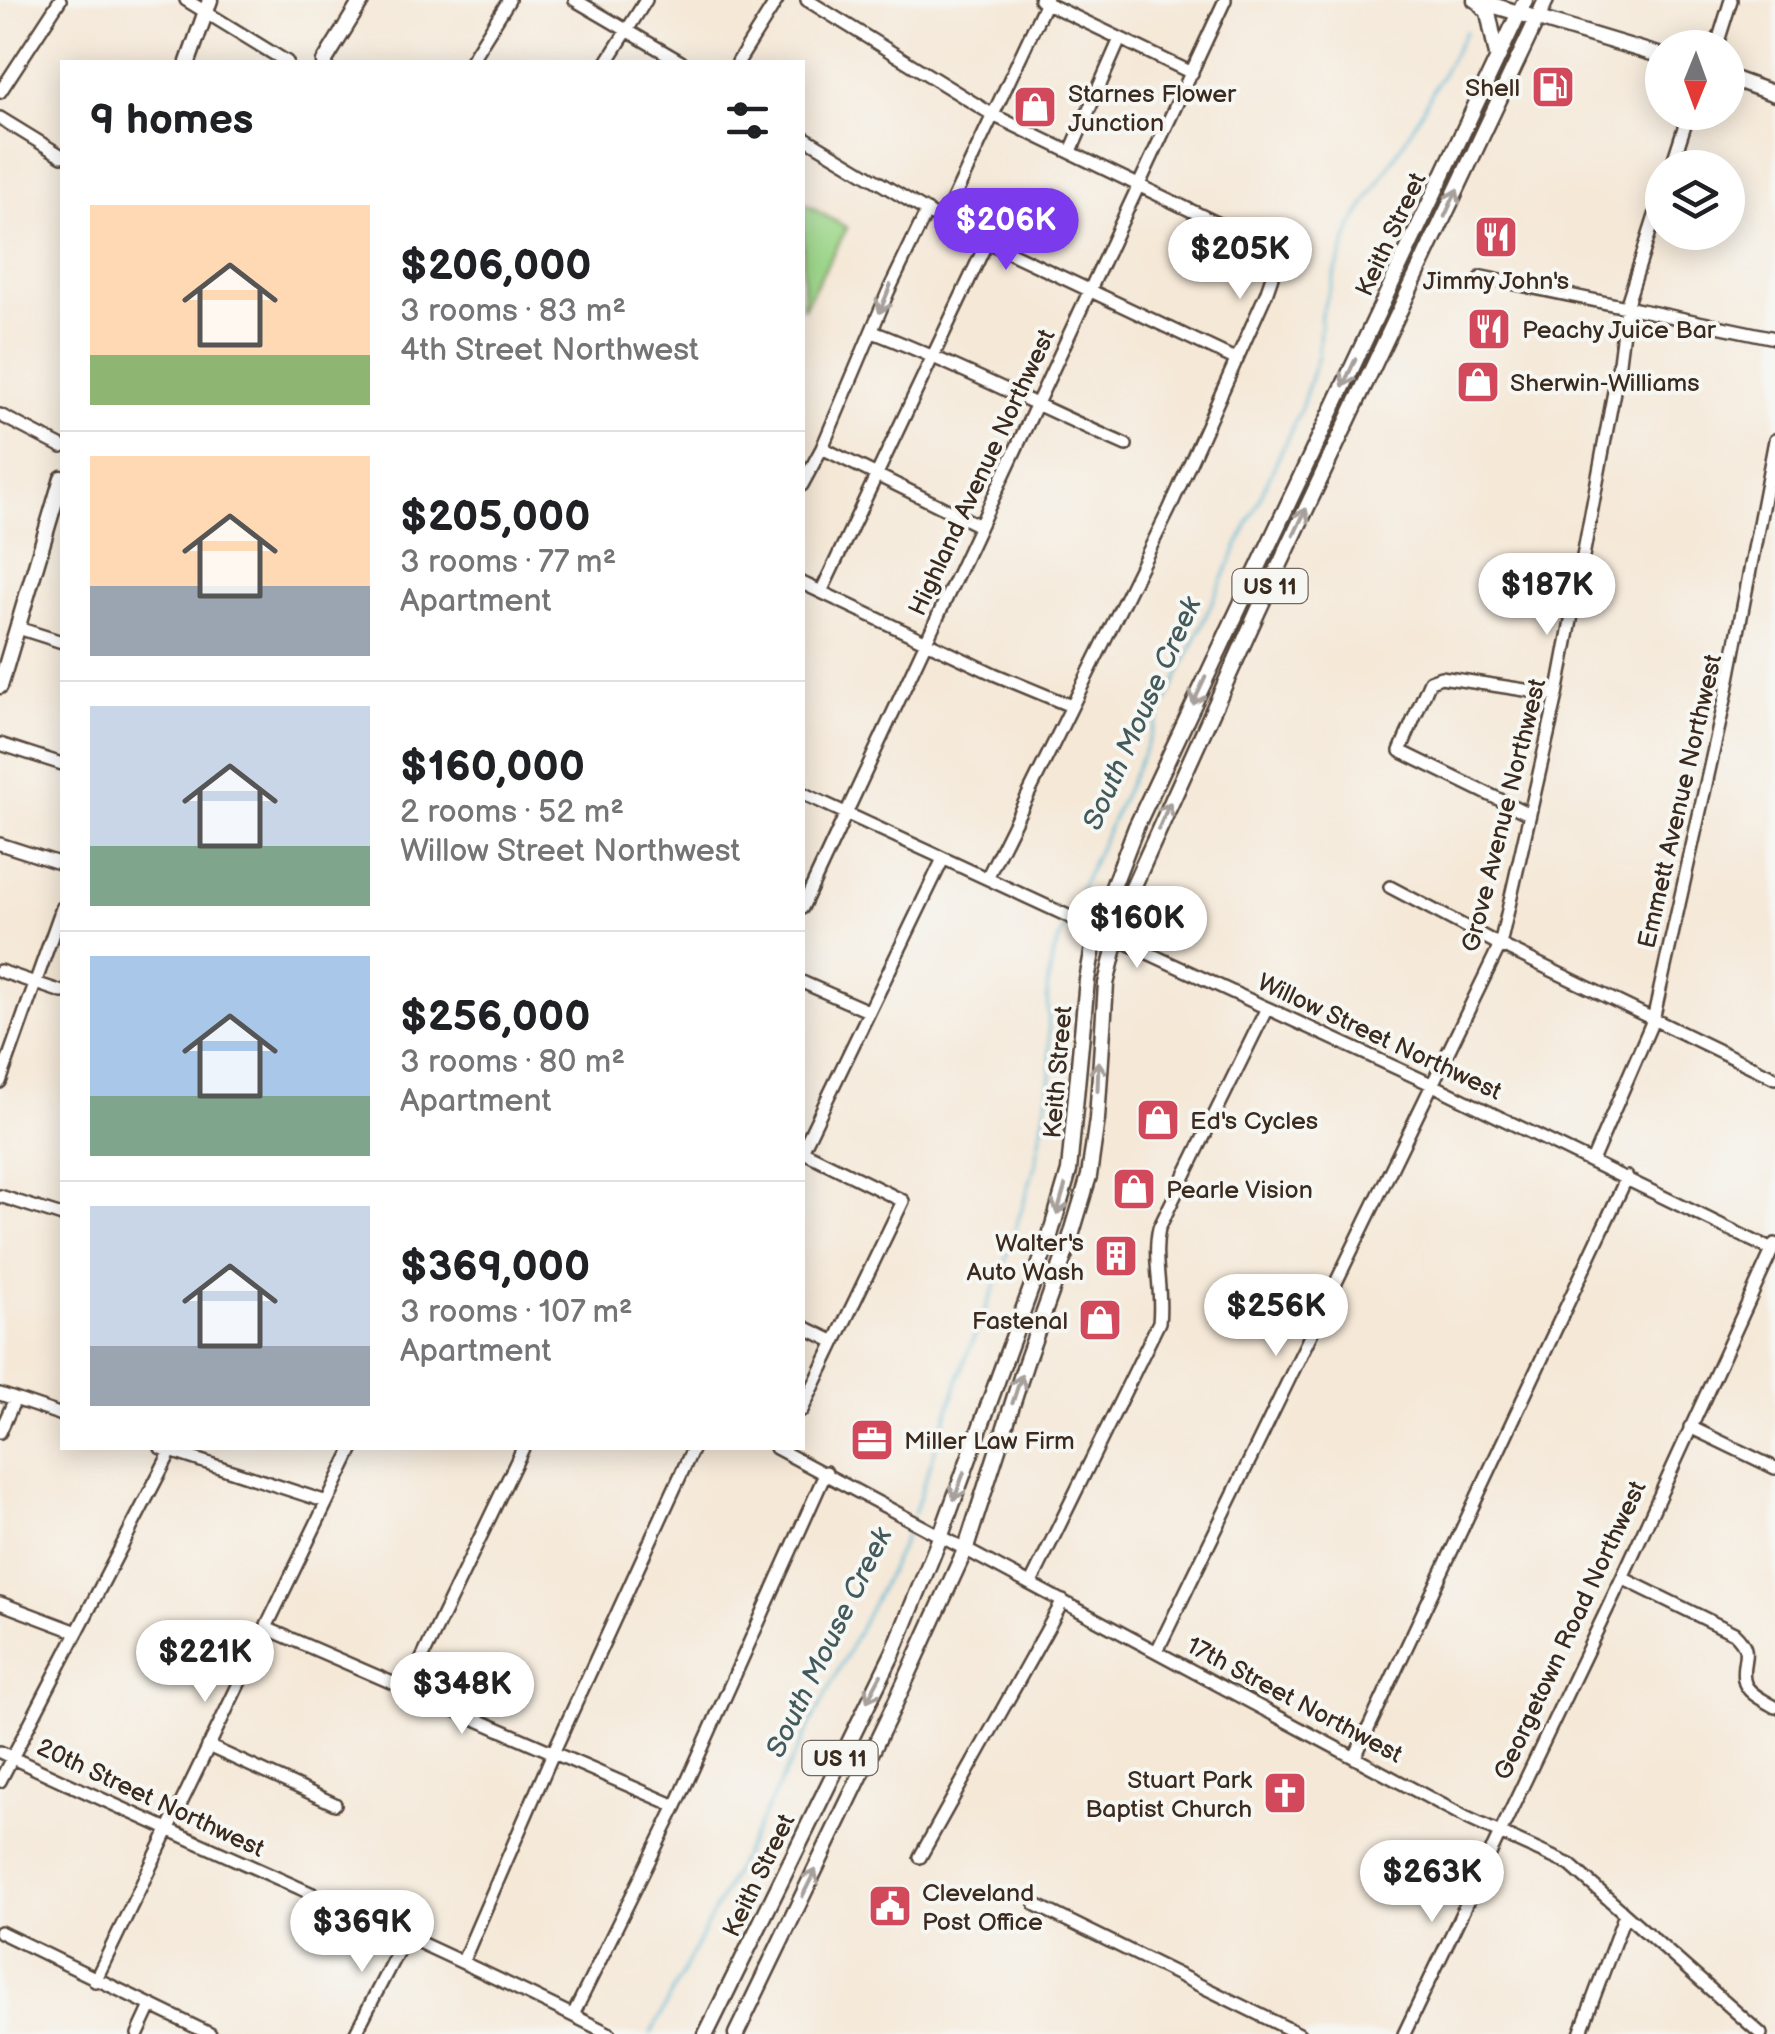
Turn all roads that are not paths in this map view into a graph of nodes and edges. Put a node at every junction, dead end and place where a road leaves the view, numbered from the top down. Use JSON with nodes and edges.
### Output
{"nodes":[{"id":1,"x":60,"y":0,"type":"edge"},
{"id":2,"x":186,"y":0,"type":"edge"},
{"id":3,"x":362,"y":0,"type":"edge"},
{"id":4,"x":509,"y":0,"type":"edge"},
{"id":5,"x":576,"y":0,"type":"edge"},
{"id":6,"x":646,"y":0,"type":"edge"},
{"id":7,"x":777,"y":0,"type":"edge"},
{"id":8,"x":807,"y":0,"type":"edge"},
{"id":9,"x":1224,"y":0,"type":"edge"},
{"id":10,"x":1476,"y":0,"type":"edge"},
{"id":11,"x":1546,"y":0,"type":"edge"},
{"id":12,"x":1732,"y":0,"type":"edge"},
{"id":13,"x":1044,"y":1,"type":"edge"},
{"id":14,"x":207,"y":5,"type":"edge"},
{"id":15,"x":1522,"y":6,"type":"edge"},
{"id":16,"x":1536,"y":18,"type":"junction"},
{"id":17,"x":1722,"y":30,"type":"edge"},
{"id":18,"x":626,"y":31,"type":"junction"},
{"id":19,"x":1120,"y":39,"type":"junction"},
{"id":20,"x":1645,"y":51,"type":"edge"},
{"id":21,"x":1497,"y":59,"type":"junction"},
{"id":22,"x":189,"y":60,"type":"edge"},
{"id":23,"x":284,"y":60,"type":"edge"},
{"id":24,"x":325,"y":60,"type":"edge"},
{"id":25,"x":471,"y":60,"type":"edge"},
{"id":26,"x":608,"y":60,"type":"edge"},
{"id":27,"x":677,"y":60,"type":"edge"},
{"id":28,"x":739,"y":60,"type":"edge"},
{"id":29,"x":1192,"y":72,"type":"junction"},
{"id":30,"x":1745,"y":83,"type":"edge"},
{"id":31,"x":0,"y":92,"type":"edge"},
{"id":32,"x":1775,"y":94,"type":"edge"},
{"id":33,"x":993,"y":114,"type":"junction"},
{"id":34,"x":0,"y":118,"type":"edge"},
{"id":35,"x":805,"y":138,"type":"edge"},
{"id":36,"x":1070,"y":151,"type":"junction"},
{"id":37,"x":60,"y":155,"type":"edge"},
{"id":38,"x":1140,"y":186,"type":"junction"},
{"id":39,"x":927,"y":211,"type":"junction"},
{"id":40,"x":944,"y":220,"type":"junction"},
{"id":41,"x":987,"y":242,"type":"junction"},
{"id":42,"x":1645,"y":247,"type":"edge"},
{"id":43,"x":1482,"y":277,"type":"dead end"},
{"id":44,"x":1391,"y":285,"type":"junction"},
{"id":45,"x":1092,"y":291,"type":"junction"},
{"id":46,"x":1408,"y":293,"type":"junction"},
{"id":47,"x":1626,"y":307,"type":"junction"},
{"id":48,"x":872,"y":332,"type":"junction"},
{"id":49,"x":1775,"y":338,"type":"edge"},
{"id":50,"x":934,"y":356,"type":"junction"},
{"id":51,"x":1237,"y":360,"type":"junction"},
{"id":52,"x":1036,"y":406,"type":"junction"},
{"id":53,"x":0,"y":415,"type":"edge"},
{"id":54,"x":1775,"y":440,"type":"edge"},
{"id":55,"x":1126,"y":444,"type":"dead end"},
{"id":56,"x":60,"y":446,"type":"edge"},
{"id":57,"x":822,"y":448,"type":"junction"},
{"id":58,"x":877,"y":476,"type":"junction"},
{"id":59,"x":805,"y":480,"type":"edge"},
{"id":60,"x":60,"y":485,"type":"edge"},
{"id":61,"x":1768,"y":521,"type":"edge"},
{"id":62,"x":980,"y":526,"type":"junction"},
{"id":63,"x":805,"y":584,"type":"edge"},
{"id":64,"x":821,"y":592,"type":"junction"},
{"id":65,"x":1240,"y":603,"type":"junction"},
{"id":66,"x":1258,"y":611,"type":"junction"},
{"id":67,"x":18,"y":628,"type":"junction"},
{"id":68,"x":60,"y":641,"type":"edge"},
{"id":69,"x":927,"y":641,"type":"junction"},
{"id":70,"x":0,"y":686,"type":"edge"},
{"id":71,"x":1557,"y":694,"type":"junction"},
{"id":72,"x":1071,"y":706,"type":"junction"},
{"id":73,"x":0,"y":744,"type":"edge"},
{"id":74,"x":60,"y":763,"type":"edge"},
{"id":75,"x":805,"y":794,"type":"edge"},
{"id":76,"x":847,"y":814,"type":"junction"},
{"id":77,"x":1529,"y":814,"type":"junction"},
{"id":78,"x":0,"y":844,"type":"edge"},
{"id":79,"x":944,"y":860,"type":"junction"},
{"id":80,"x":60,"y":863,"type":"edge"},
{"id":81,"x":987,"y":878,"type":"junction"},
{"id":82,"x":1390,"y":887,"type":"dead end"},
{"id":83,"x":805,"y":902,"type":"edge"},
{"id":84,"x":60,"y":914,"type":"edge"},
{"id":85,"x":1096,"y":931,"type":"junction"},
{"id":86,"x":1117,"y":940,"type":"junction"},
{"id":87,"x":1500,"y":945,"type":"junction"},
{"id":88,"x":0,"y":971,"type":"edge"},
{"id":89,"x":36,"y":983,"type":"junction"},
{"id":90,"x":805,"y":983,"type":"edge"},
{"id":91,"x":60,"y":991,"type":"edge"},
{"id":92,"x":1267,"y":1008,"type":"junction"},
{"id":93,"x":868,"y":1012,"type":"junction"},
{"id":94,"x":1653,"y":1020,"type":"junction"},
{"id":95,"x":1775,"y":1078,"type":"edge"},
{"id":96,"x":0,"y":1082,"type":"edge"},
{"id":97,"x":1431,"y":1084,"type":"junction"},
{"id":98,"x":805,"y":1145,"type":"edge"},
{"id":99,"x":805,"y":1152,"type":"edge"},
{"id":100,"x":1592,"y":1160,"type":"junction"},
{"id":101,"x":1627,"y":1177,"type":"junction"},
{"id":102,"x":0,"y":1196,"type":"edge"},
{"id":103,"x":60,"y":1215,"type":"edge"},
{"id":104,"x":1050,"y":1239,"type":"junction"},
{"id":105,"x":1068,"y":1246,"type":"junction"},
{"id":106,"x":1774,"y":1247,"type":"edge"},
{"id":107,"x":805,"y":1327,"type":"edge"},
{"id":108,"x":835,"y":1342,"type":"junction"},
{"id":109,"x":0,"y":1394,"type":"edge"},
{"id":110,"x":14,"y":1399,"type":"junction"},
{"id":111,"x":805,"y":1404,"type":"edge"},
{"id":112,"x":60,"y":1413,"type":"edge"},
{"id":113,"x":1690,"y":1427,"type":"junction"},
{"id":114,"x":0,"y":1432,"type":"edge"},
{"id":115,"x":166,"y":1450,"type":"edge"},
{"id":116,"x":169,"y":1450,"type":"edge"},
{"id":117,"x":352,"y":1450,"type":"edge"},
{"id":118,"x":522,"y":1450,"type":"edge"},
{"id":119,"x":693,"y":1450,"type":"edge"},
{"id":120,"x":783,"y":1450,"type":"edge"},
{"id":121,"x":1775,"y":1468,"type":"edge"},
{"id":122,"x":826,"y":1472,"type":"junction"},
{"id":123,"x":327,"y":1502,"type":"junction"},
{"id":124,"x":942,"y":1535,"type":"junction"},
{"id":125,"x":966,"y":1548,"type":"junction"},
{"id":126,"x":1622,"y":1578,"type":"junction"},
{"id":127,"x":1031,"y":1583,"type":"junction"},
{"id":128,"x":0,"y":1602,"type":"edge"},
{"id":129,"x":1062,"y":1602,"type":"junction"},
{"id":130,"x":266,"y":1628,"type":"junction"},
{"id":131,"x":77,"y":1632,"type":"junction"},
{"id":132,"x":925,"y":1638,"type":"junction"},
{"id":133,"x":1158,"y":1651,"type":"junction"},
{"id":134,"x":890,"y":1658,"type":"junction"},
{"id":135,"x":407,"y":1690,"type":"junction"},
{"id":136,"x":1775,"y":1708,"type":"edge"},
{"id":137,"x":208,"y":1746,"type":"junction"},
{"id":138,"x":553,"y":1754,"type":"junction"},
{"id":139,"x":6,"y":1755,"type":"edge"},
{"id":140,"x":1355,"y":1757,"type":"junction"},
{"id":141,"x":0,"y":1781,"type":"edge"},
{"id":142,"x":820,"y":1799,"type":"junction"},
{"id":143,"x":335,"y":1804,"type":"dead end"},
{"id":144,"x":676,"y":1806,"type":"junction"},
{"id":145,"x":844,"y":1811,"type":"junction"},
{"id":146,"x":167,"y":1830,"type":"junction"},
{"id":147,"x":1498,"y":1833,"type":"junction"},
{"id":148,"x":920,"y":1857,"type":"dead end"},
{"id":149,"x":1036,"y":1905,"type":"dead end"},
{"id":150,"x":1625,"y":1914,"type":"junction"},
{"id":151,"x":786,"y":1931,"type":"junction"},
{"id":152,"x":0,"y":1932,"type":"edge"},
{"id":153,"x":406,"y":1935,"type":"junction"},
{"id":154,"x":743,"y":1958,"type":"junction"},
{"id":155,"x":463,"y":1961,"type":"junction"},
{"id":156,"x":95,"y":1981,"type":"junction"},
{"id":157,"x":151,"y":2006,"type":"junction"},
{"id":158,"x":573,"y":2015,"type":"junction"},
{"id":159,"x":138,"y":2034,"type":"edge"},
{"id":160,"x":210,"y":2034,"type":"edge"},
{"id":161,"x":354,"y":2034,"type":"edge"},
{"id":162,"x":610,"y":2034,"type":"edge"},
{"id":163,"x":706,"y":2034,"type":"edge"},
{"id":164,"x":736,"y":2034,"type":"edge"},
{"id":165,"x":1299,"y":2034,"type":"edge"},
{"id":166,"x":1404,"y":2034,"type":"edge"},
{"id":167,"x":1580,"y":2034,"type":"edge"},
{"id":168,"x":1761,"y":2034,"type":"edge"}],
"edges":[{"from":1,"to":31,"type":"street"},
{"from":2,"to":14,"type":"street"},
{"from":3,"to":24,"type":"main road"},
{"from":4,"to":25,"type":"street"},
{"from":5,"to":18,"type":"street"},
{"from":6,"to":18,"type":"street"},
{"from":7,"to":28,"type":"street"},
{"from":8,"to":33,"type":"street"},
{"from":9,"to":29,"type":"street","name":"Highland Avenue Northwest"},
{"from":10,"to":15,"type":"main road"},
{"from":10,"to":21,"type":"main road"},
{"from":11,"to":16,"type":"main road","number":"US 11"},
{"from":12,"to":17,"type":"street"},
{"from":13,"to":19,"type":"street"},
{"from":13,"to":33,"type":"street"},
{"from":14,"to":22,"type":"main road"},
{"from":14,"to":23,"type":"street"},
{"from":15,"to":16,"type":"main road"},
{"from":15,"to":21,"type":"main road","name":"Keith Street","number":"US 11"},
{"from":16,"to":20,"type":"main road"},
{"from":46,"to":16,"type":"main road","name":"Keith Street","number":"US 11","one_way":true},
{"from":18,"to":26,"type":"street"},
{"from":18,"to":27,"type":"street"},
{"from":19,"to":29,"type":"street"},
{"from":19,"to":36,"type":"street"},
{"from":21,"to":44,"type":"main road","name":"Keith Street","number":"US 11"},
{"from":29,"to":38,"type":"street","name":"Highland Avenue Northwest"},
{"from":30,"to":32,"type":"main road"},
{"from":33,"to":36,"type":"street"},
{"from":33,"to":40,"type":"street"},
{"from":34,"to":37,"type":"street"},
{"from":35,"to":39,"type":"street"},
{"from":36,"to":38,"type":"street"},
{"from":38,"to":45,"type":"street","name":"Highland Avenue Northwest"},
{"from":38,"to":51,"type":"street"},
{"from":39,"to":40,"type":"street"},
{"from":39,"to":48,"type":"street","one_way":true},
{"from":40,"to":41,"type":"street"},
{"from":41,"to":45,"type":"street"},
{"from":41,"to":50,"type":"street"},
{"from":42,"to":47,"type":"street","name":"Grove Avenue Northwest"},
{"from":43,"to":47,"type":"street"},
{"from":44,"to":46,"type":"main road"},
{"from":44,"to":65,"type":"main road","name":"Keith Street","number":"US 11","one_way":true},
{"from":45,"to":51,"type":"street"},
{"from":45,"to":52,"type":"street","name":"Highland Avenue Northwest"},
{"from":66,"to":46,"type":"main road","name":"Keith Street","number":"US 11","one_way":true},
{"from":47,"to":49,"type":"street"},
{"from":47,"to":71,"type":"street","name":"Grove Avenue Northwest"},
{"from":48,"to":50,"type":"street"},
{"from":48,"to":57,"type":"street"},
{"from":50,"to":52,"type":"street"},
{"from":50,"to":58,"type":"street"},
{"from":51,"to":72,"type":"street"},
{"from":52,"to":55,"type":"street"},
{"from":52,"to":62,"type":"street","name":"Highland Avenue Northwest"},
{"from":53,"to":56,"type":"street"},
{"from":54,"to":61,"type":"street","name":"Emmett Avenue Northwest"},
{"from":57,"to":58,"type":"street"},
{"from":57,"to":59,"type":"street"},
{"from":58,"to":62,"type":"street"},
{"from":58,"to":64,"type":"street"},
{"from":60,"to":67,"type":"main road"},
{"from":61,"to":94,"type":"street","name":"Emmett Avenue Northwest"},
{"from":62,"to":69,"type":"street","name":"Highland Avenue Northwest"},
{"from":63,"to":64,"type":"street"},
{"from":64,"to":69,"type":"street"},
{"from":65,"to":66,"type":"main road"},
{"from":65,"to":85,"type":"main road","name":"Keith Street","number":"US 11","one_way":true},
{"from":86,"to":66,"type":"main road","name":"Keith Street","number":"US 11","one_way":true},
{"from":67,"to":68,"type":"street"},
{"from":67,"to":70,"type":"main road"},
{"from":69,"to":72,"type":"street"},
{"from":69,"to":76,"type":"street","name":"Highland Avenue Northwest"},
{"from":71,"to":77,"type":"street","name":"Grove Avenue Northwest"},
{"from":71,"to":77,"type":"street"},
{"from":72,"to":81,"type":"street"},
{"from":73,"to":74,"type":"street"},
{"from":75,"to":76,"type":"street","name":"Willow Street Northwest"},
{"from":76,"to":79,"type":"street","name":"Willow Street Northwest"},
{"from":76,"to":83,"type":"street","name":"Highland Avenue Northwest"},
{"from":77,"to":87,"type":"street","name":"Grove Avenue Northwest"},
{"from":78,"to":80,"type":"street"},
{"from":79,"to":81,"type":"street","name":"Willow Street Northwest"},
{"from":79,"to":93,"type":"street"},
{"from":81,"to":85,"type":"street","name":"Willow Street Northwest"},
{"from":82,"to":87,"type":"street"},
{"from":84,"to":89,"type":"street"},
{"from":85,"to":86,"type":"street","name":"Willow Street Northwest"},
{"from":85,"to":104,"type":"main road","name":"Keith Street","number":"US 11","one_way":true},
{"from":86,"to":92,"type":"street","name":"Willow Street Northwest"},
{"from":105,"to":86,"type":"main road","name":"Keith Street","number":"US 11","one_way":true},
{"from":87,"to":94,"type":"street"},
{"from":87,"to":97,"type":"street","name":"Grove Avenue Northwest"},
{"from":88,"to":89,"type":"street"},
{"from":89,"to":91,"type":"street"},
{"from":89,"to":96,"type":"street"},
{"from":90,"to":93,"type":"street"},
{"from":92,"to":97,"type":"street","name":"Willow Street Northwest"},
{"from":92,"to":127,"type":"street"},
{"from":93,"to":98,"type":"street"},
{"from":94,"to":95,"type":"street"},
{"from":94,"to":100,"type":"street","name":"Emmett Avenue Northwest"},
{"from":97,"to":100,"type":"street","name":"Willow Street Northwest"},
{"from":97,"to":133,"type":"street","name":"Grove Avenue Northwest"},
{"from":99,"to":108,"type":"street"},
{"from":100,"to":101,"type":"street","name":"Willow Street Northwest"},
{"from":101,"to":106,"type":"street","name":"Willow Street Northwest"},
{"from":101,"to":140,"type":"street"},
{"from":102,"to":103,"type":"street"},
{"from":104,"to":105,"type":"street"},
{"from":104,"to":124,"type":"main road","name":"Keith Street","number":"US 11","one_way":true},
{"from":125,"to":105,"type":"main road","name":"Keith Street","number":"US 11","one_way":true},
{"from":106,"to":113,"type":"street","name":"Georgetown Road Northwest"},
{"from":107,"to":108,"type":"street"},
{"from":108,"to":111,"type":"street"},
{"from":109,"to":110,"type":"street"},
{"from":110,"to":112,"type":"street"},
{"from":110,"to":114,"type":"street"},
{"from":113,"to":121,"type":"street"},
{"from":113,"to":126,"type":"street","name":"Georgetown Road Northwest"},
{"from":115,"to":131,"type":"street"},
{"from":116,"to":123,"type":"street"},
{"from":117,"to":123,"type":"street"},
{"from":118,"to":135,"type":"street"},
{"from":119,"to":138,"type":"street"},
{"from":120,"to":122,"type":"street","name":"17th Street Northwest"},
{"from":122,"to":124,"type":"street","name":"17th Street Northwest"},
{"from":122,"to":144,"type":"street"},
{"from":123,"to":130,"type":"street"},
{"from":124,"to":125,"type":"street","name":"17th Street Northwest"},
{"from":124,"to":134,"type":"main road","name":"Keith Street","number":"US 11"},
{"from":125,"to":127,"type":"street","name":"17th Street Northwest"},
{"from":125,"to":132,"type":"main road","name":"Keith Street","number":"US 11"},
{"from":126,"to":136,"type":"street"},
{"from":126,"to":147,"type":"street","name":"Georgetown Road Northwest"},
{"from":127,"to":129,"type":"street","name":"17th Street Northwest"},
{"from":128,"to":131,"type":"street"},
{"from":129,"to":133,"type":"street","name":"17th Street Northwest"},
{"from":129,"to":148,"type":"street"},
{"from":130,"to":135,"type":"street"},
{"from":130,"to":137,"type":"street"},
{"from":131,"to":139,"type":"street"},
{"from":132,"to":134,"type":"main road"},
{"from":132,"to":145,"type":"main road","name":"Keith Street","number":"US 11"},
{"from":133,"to":140,"type":"street","name":"17th Street Northwest"},
{"from":134,"to":142,"type":"main road","name":"Keith Street","number":"US 11","one_way":true},
{"from":135,"to":138,"type":"street"},
{"from":137,"to":143,"type":"street"},
{"from":137,"to":146,"type":"street"},
{"from":138,"to":144,"type":"street"},
{"from":138,"to":155,"type":"street"},
{"from":139,"to":141,"type":"street"},
{"from":139,"to":146,"type":"street","name":"20th Street Northwest"},
{"from":140,"to":147,"type":"street","name":"17th Street Northwest"},
{"from":142,"to":145,"type":"street"},
{"from":142,"to":154,"type":"main road","name":"Keith Street","number":"US 11"},
{"from":144,"to":158,"type":"street"},
{"from":151,"to":145,"type":"main road","name":"Keith Street","number":"US 11","one_way":true},
{"from":146,"to":153,"type":"street","name":"20th Street Northwest"},
{"from":146,"to":156,"type":"street"},
{"from":147,"to":150,"type":"street","name":"17th Street Northwest"},
{"from":147,"to":166,"type":"street","name":"Georgetown Road Northwest"},
{"from":149,"to":165,"type":"street"},
{"from":150,"to":167,"type":"street"},
{"from":150,"to":168,"type":"street","name":"17th Street Northwest"},
{"from":151,"to":154,"type":"main road"},
{"from":151,"to":164,"type":"main road","name":"Keith Street","number":"US 11"},
{"from":152,"to":156,"type":"street"},
{"from":153,"to":155,"type":"street","name":"20th Street Northwest"},
{"from":153,"to":161,"type":"street"},
{"from":154,"to":163,"type":"main road","name":"Keith Street","number":"US 11"},
{"from":155,"to":158,"type":"street","name":"20th Street Northwest"},
{"from":156,"to":157,"type":"street"},
{"from":157,"to":159,"type":"street"},
{"from":157,"to":160,"type":"street"},
{"from":158,"to":162,"type":"street","name":"20th Street Northwest"}]}
